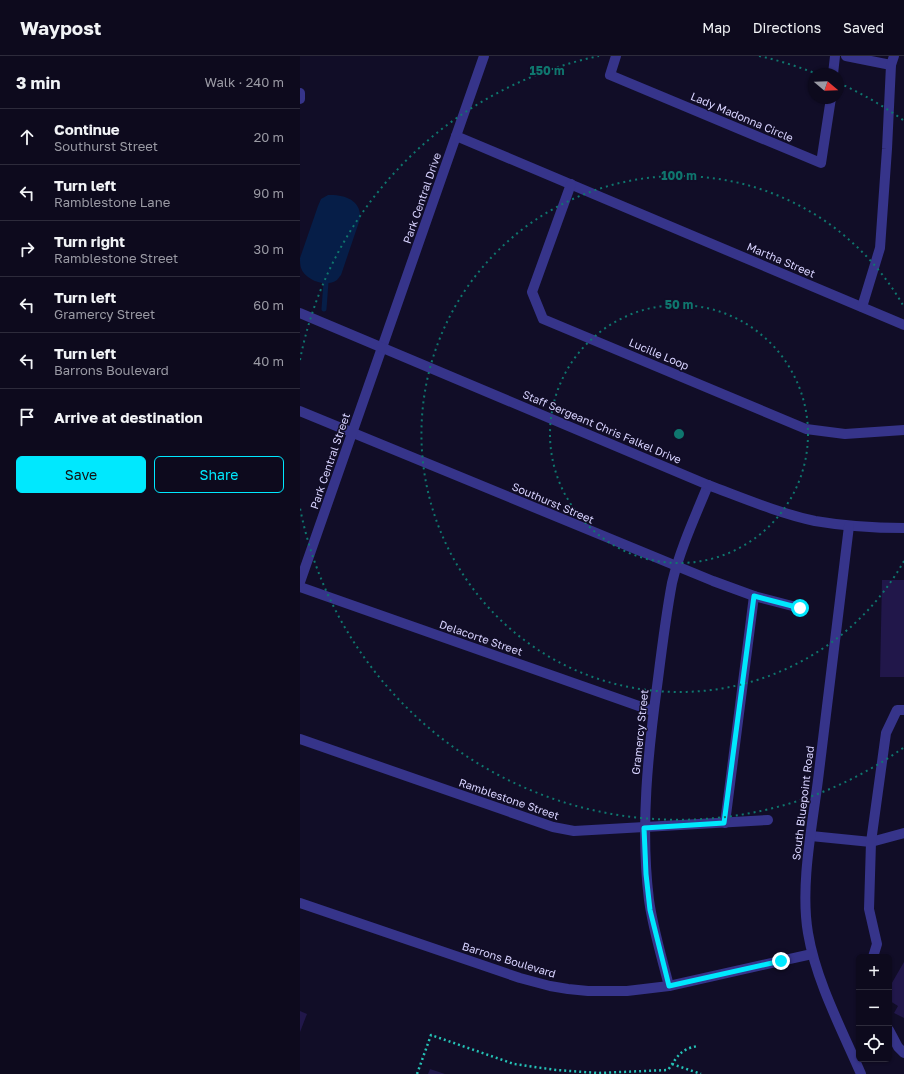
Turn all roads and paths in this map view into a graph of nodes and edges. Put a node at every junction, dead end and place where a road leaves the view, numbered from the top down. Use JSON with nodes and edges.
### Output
{"nodes":[{"id":1,"x":484,"y":56,"type":"edge"},
{"id":2,"x":616,"y":56,"type":"edge"},
{"id":3,"x":835,"y":56,"type":"edge"},
{"id":4,"x":846,"y":56,"type":"edge"},
{"id":5,"x":893,"y":61,"type":"edge"},
{"id":6,"x":834,"y":68,"type":"edge"},
{"id":7,"x":300,"y":93,"type":"edge"},
{"id":8,"x":300,"y":99,"type":"edge"},
{"id":9,"x":829,"y":104,"type":"edge"},
{"id":10,"x":456,"y":136,"type":"junction"},
{"id":11,"x":571,"y":184,"type":"junction"},
{"id":12,"x":862,"y":307,"type":"junction"},
{"id":13,"x":300,"y":313,"type":"edge"},
{"id":14,"x":904,"y":325,"type":"edge"},
{"id":15,"x":383,"y":348,"type":"junction"},
{"id":16,"x":300,"y":411,"type":"edge"},
{"id":17,"x":904,"y":430,"type":"edge"},
{"id":18,"x":353,"y":433,"type":"junction"},
{"id":19,"x":708,"y":485,"type":"junction"},
{"id":20,"x":849,"y":526,"type":"junction"},
{"id":21,"x":904,"y":528,"type":"edge"},
{"id":22,"x":676,"y":567,"type":"junction"},
{"id":23,"x":300,"y":582,"type":"edge"},
{"id":24,"x":300,"y":586,"type":"edge"},
{"id":25,"x":754,"y":596,"type":"junction"},
{"id":26,"x":800,"y":608,"type":"dead end"},
{"id":27,"x":904,"y":710,"type":"edge"},
{"id":28,"x":653,"y":712,"type":"junction"},
{"id":29,"x":300,"y":739,"type":"edge"},
{"id":30,"x":768,"y":820,"type":"dead end"},
{"id":31,"x":724,"y":823,"type":"junction"},
{"id":32,"x":644,"y":828,"type":"junction"},
{"id":33,"x":904,"y":833,"type":"edge"},
{"id":34,"x":811,"y":836,"type":"junction"},
{"id":35,"x":871,"y":842,"type":"junction"},
{"id":36,"x":300,"y":903,"type":"edge"},
{"id":37,"x":812,"y":954,"type":"junction"},
{"id":38,"x":874,"y":954,"type":"edge"},
{"id":39,"x":669,"y":986,"type":"junction"},
{"id":40,"x":892,"y":1036,"type":"edge"},
{"id":41,"x":698,"y":1046,"type":"dead end"},
{"id":42,"x":904,"y":1053,"type":"edge"},
{"id":43,"x":672,"y":1064,"type":"junction"},
{"id":44,"x":417,"y":1074,"type":"edge"},
{"id":45,"x":701,"y":1074,"type":"edge"},
{"id":46,"x":861,"y":1074,"type":"edge"}],
"edges":[{"from":1,"to":10,"type":"street","name":"Park Central Drive"},
{"from":2,"to":9,"type":"street","name":"Lady Madonna Circle"},
{"from":3,"to":6,"type":"street"},
{"from":4,"to":5,"type":"street"},
{"from":5,"to":12,"type":"street"},
{"from":7,"to":8,"type":"street"},
{"from":10,"to":11,"type":"street","name":"Martha Street"},
{"from":10,"to":15,"type":"street","name":"Park Central Drive"},
{"from":11,"to":12,"type":"street","name":"Martha Street"},
{"from":11,"to":17,"type":"street","name":"Lucille Loop"},
{"from":12,"to":14,"type":"street"},
{"from":13,"to":15,"type":"street","name":"Staff Sergeant Chris Falkel Drive"},
{"from":15,"to":18,"type":"street","name":"Park Central Street"},
{"from":15,"to":19,"type":"street","name":"Staff Sergeant Chris Falkel Drive"},
{"from":16,"to":18,"type":"street","name":"Southurst Street"},
{"from":18,"to":22,"type":"street","name":"Southurst Street"},
{"from":18,"to":23,"type":"street","name":"Park Central Street"},
{"from":19,"to":20,"type":"street","name":"Staff Sergeant Chris Falkel Drive"},
{"from":19,"to":22,"type":"street","name":"Gramercy Street"},
{"from":20,"to":21,"type":"street","name":"Staff Sergeant Chris Falkel Drive"},
{"from":20,"to":34,"type":"street","name":"South Bluepoint Road"},
{"from":22,"to":25,"type":"street","name":"Southurst Street"},
{"from":22,"to":28,"type":"street","name":"Gramercy Street"},
{"from":24,"to":28,"type":"street","name":"Delacorte Street"},
{"from":25,"to":26,"type":"street","name":"Southurst Street"},
{"from":25,"to":31,"type":"street"},
{"from":27,"to":35,"type":"street"},
{"from":28,"to":32,"type":"street","name":"Gramercy Street"},
{"from":29,"to":32,"type":"street","name":"Ramblestone Street"},
{"from":30,"to":31,"type":"street","name":"Ramblestone Street"},
{"from":31,"to":32,"type":"street","name":"Ramblestone Street"},
{"from":32,"to":39,"type":"street","name":"Gramercy Street"},
{"from":33,"to":35,"type":"street"},
{"from":34,"to":35,"type":"street"},
{"from":34,"to":37,"type":"street","name":"South Bluepoint Road"},
{"from":35,"to":38,"type":"street"},
{"from":36,"to":39,"type":"street","name":"Barrons Boulevard"},
{"from":37,"to":39,"type":"street","name":"Barrons Boulevard"},
{"from":37,"to":46,"type":"street","name":"South Bluepoint Road"},
{"from":40,"to":42,"type":"street"},
{"from":41,"to":43,"type":"path"},
{"from":43,"to":44,"type":"path"},
{"from":43,"to":45,"type":"path"}]}
